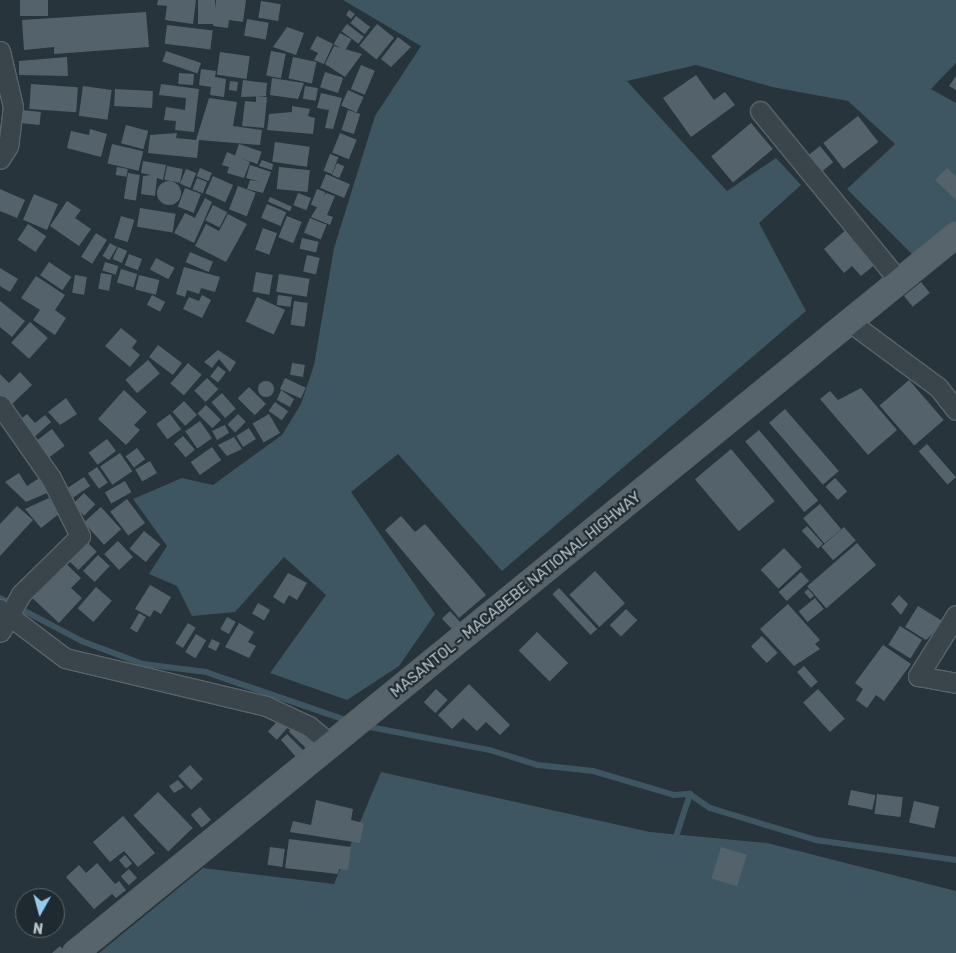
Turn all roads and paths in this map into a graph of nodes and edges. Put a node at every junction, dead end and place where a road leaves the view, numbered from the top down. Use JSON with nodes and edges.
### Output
{"nodes":[{"id":1,"x":0,"y":52,"type":"edge"},
{"id":2,"x":760,"y":111,"type":"dead end"},
{"id":3,"x":0,"y":159,"type":"edge"},
{"id":4,"x":956,"y":235,"type":"edge"},
{"id":5,"x":899,"y":281,"type":"junction"},
{"id":6,"x":850,"y":322,"type":"junction"},
{"id":7,"x":0,"y":405,"type":"edge"},
{"id":8,"x":956,"y":410,"type":"edge"},
{"id":9,"x":9,"y":612,"type":"edge"},
{"id":10,"x":956,"y":615,"type":"edge"},
{"id":11,"x":956,"y":683,"type":"edge"},
{"id":12,"x":332,"y":741,"type":"junction"},
{"id":13,"x":75,"y":953,"type":"edge"}],
"edges":[{"from":1,"to":3,"type":"street"},
{"from":2,"to":5,"type":"street"},
{"from":4,"to":5,"type":"main road","name":"MASANTOL - MACABEBE NATIONAL HIGHWAY"},
{"from":5,"to":6,"type":"main road","name":"MASANTOL - MACABEBE NATIONAL HIGHWAY"},
{"from":6,"to":8,"type":"street"},
{"from":6,"to":12,"type":"main road","name":"MASANTOL - MACABEBE NATIONAL HIGHWAY"},
{"from":7,"to":9,"type":"street"},
{"from":9,"to":12,"type":"street"},
{"from":10,"to":11,"type":"street"},
{"from":12,"to":13,"type":"main road","name":"MASANTOL - MACABEBE NATIONAL HIGHWAY"}]}
